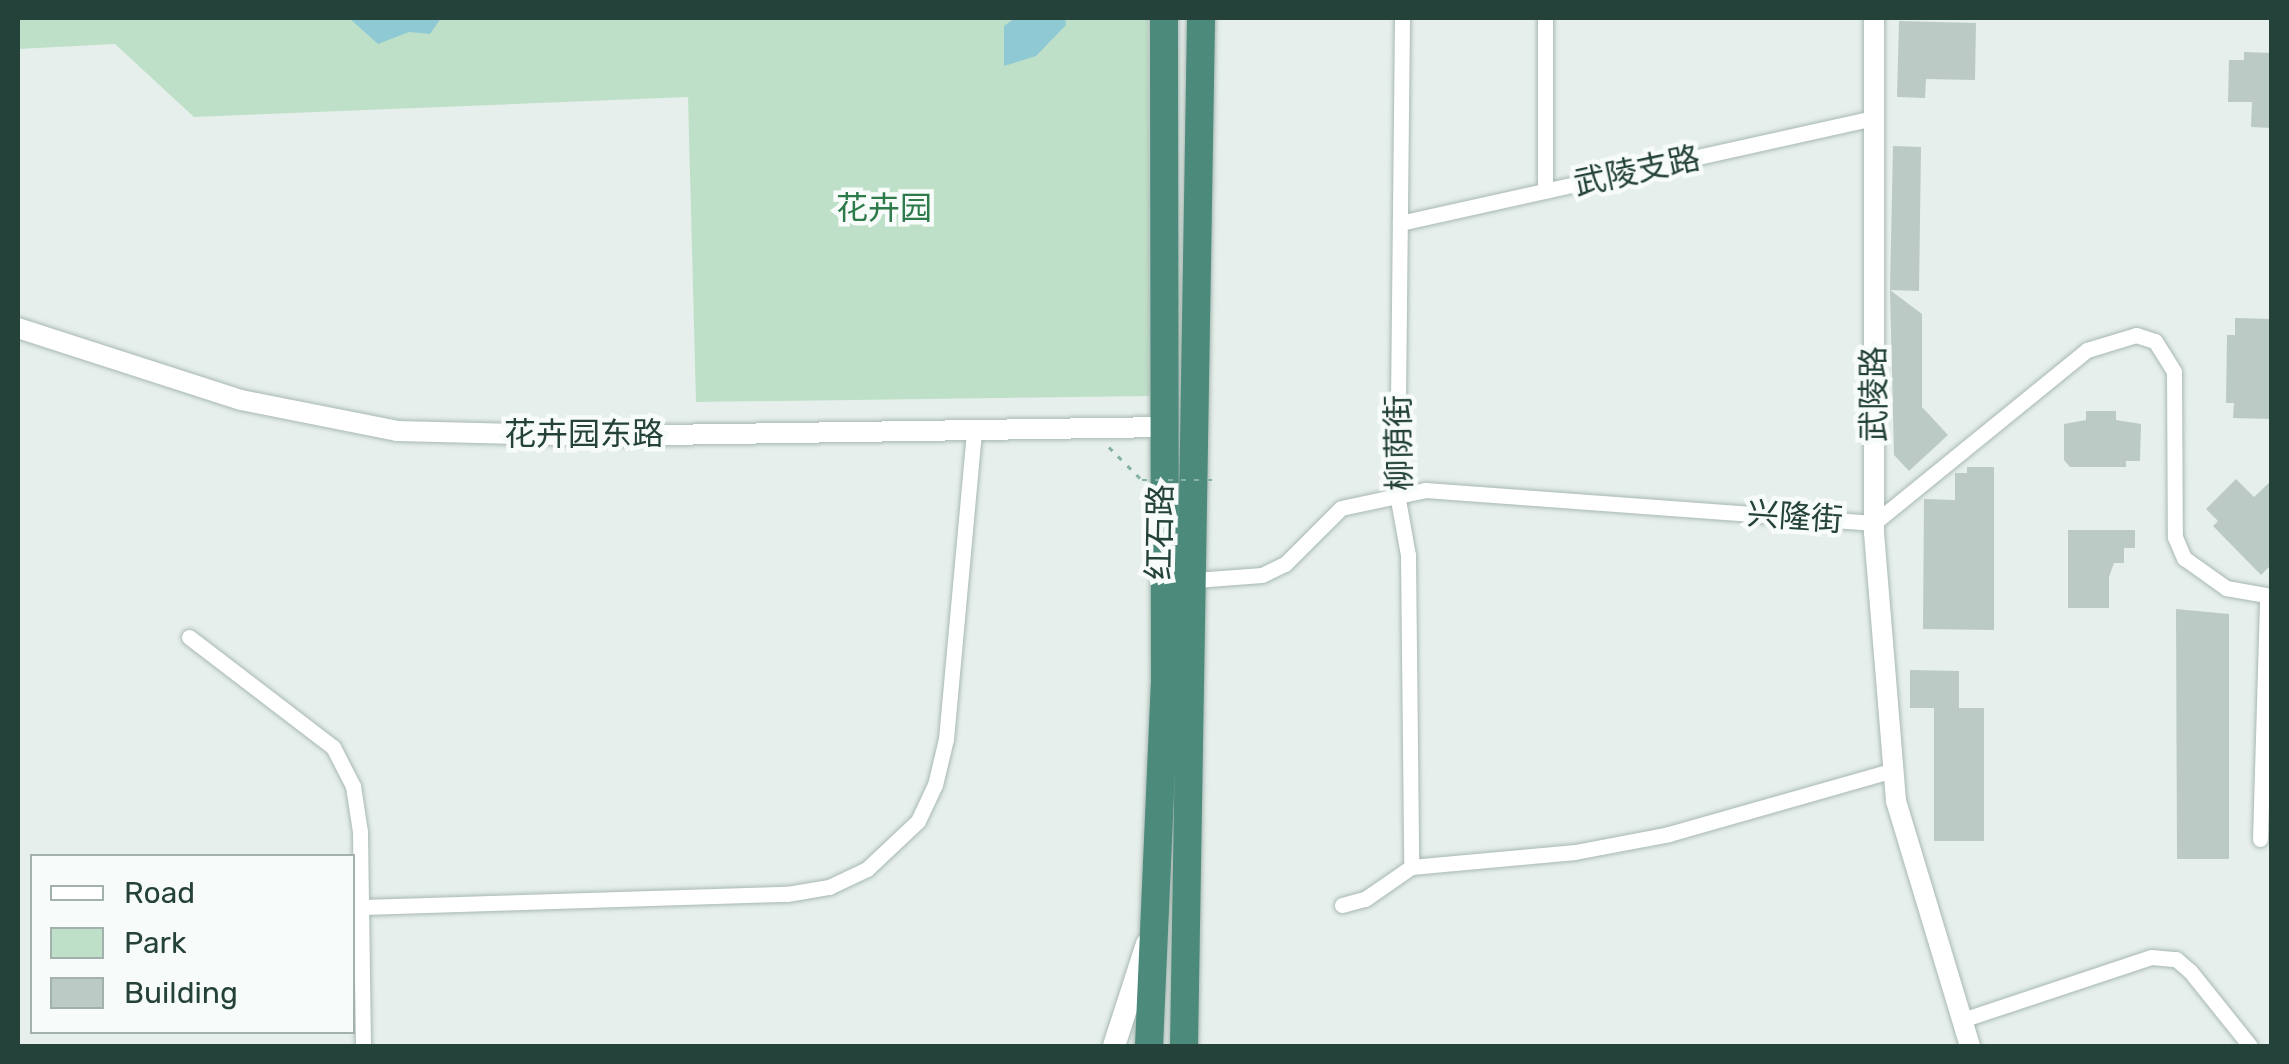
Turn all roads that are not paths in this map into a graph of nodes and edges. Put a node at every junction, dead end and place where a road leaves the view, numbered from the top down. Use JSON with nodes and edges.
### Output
{"nodes":[{"id":1,"x":1164,"y":18,"type":"edge"},
{"id":2,"x":1202,"y":18,"type":"edge"},
{"id":3,"x":1402,"y":18,"type":"edge"},
{"id":4,"x":1546,"y":18,"type":"edge"},
{"id":5,"x":1874,"y":18,"type":"edge"},
{"id":6,"x":1874,"y":118,"type":"junction"},
{"id":7,"x":1545,"y":191,"type":"junction"},
{"id":8,"x":1400,"y":223,"type":"junction"},
{"id":9,"x":18,"y":328,"type":"edge"},
{"id":10,"x":1166,"y":426,"type":"junction"},
{"id":11,"x":974,"y":430,"type":"junction"},
{"id":12,"x":1397,"y":494,"type":"junction"},
{"id":13,"x":1874,"y":523,"type":"junction"},
{"id":14,"x":1194,"y":580,"type":"junction"},
{"id":15,"x":2269,"y":596,"type":"edge"},
{"id":16,"x":189,"y":637,"type":"dead end"},
{"id":17,"x":1894,"y":770,"type":"junction"},
{"id":18,"x":2260,"y":838,"type":"dead end"},
{"id":19,"x":1411,"y":867,"type":"junction"},
{"id":20,"x":1342,"y":905,"type":"dead end"},
{"id":21,"x":363,"y":907,"type":"junction"},
{"id":22,"x":1154,"y":922,"type":"junction"},
{"id":23,"x":1962,"y":1020,"type":"junction"},
{"id":24,"x":363,"y":1046,"type":"edge"},
{"id":25,"x":1114,"y":1046,"type":"edge"},
{"id":26,"x":1149,"y":1046,"type":"edge"},
{"id":27,"x":1184,"y":1046,"type":"edge"},
{"id":28,"x":1970,"y":1046,"type":"edge"},
{"id":29,"x":2250,"y":1046,"type":"edge"}],
"edges":[{"from":1,"to":10,"type":"highway","name":"红石路"},
{"from":2,"to":14,"type":"highway","name":"红石路"},
{"from":3,"to":8,"type":"street","name":"柳荫街"},
{"from":4,"to":7,"type":"street"},
{"from":5,"to":6,"type":"street","name":"武陵路"},
{"from":6,"to":7,"type":"street","name":"武陵支路"},
{"from":6,"to":13,"type":"street","name":"武陵路"},
{"from":7,"to":8,"type":"street","name":"武陵支路"},
{"from":8,"to":12,"type":"street","name":"柳荫街"},
{"from":9,"to":11,"type":"street","name":"花卉园东路"},
{"from":10,"to":11,"type":"street","name":"花卉园东路"},
{"from":10,"to":22,"type":"highway","name":"红石路"},
{"from":11,"to":21,"type":"street"},
{"from":12,"to":13,"type":"street","name":"兴隆街"},
{"from":12,"to":14,"type":"street","name":"兴隆街"},
{"from":12,"to":19,"type":"street","name":"柳荫街"},
{"from":13,"to":15,"type":"street","name":"兴隆街"},
{"from":13,"to":17,"type":"street","name":"武陵路"},
{"from":14,"to":27,"type":"highway","name":"红石路"},
{"from":15,"to":18,"type":"street"},
{"from":16,"to":21,"type":"street"},
{"from":17,"to":19,"type":"street"},
{"from":17,"to":23,"type":"street","name":"武陵路"},
{"from":19,"to":20,"type":"street"},
{"from":21,"to":24,"type":"street"},
{"from":22,"to":25,"type":"main road","name":"红石路"},
{"from":22,"to":26,"type":"highway","name":"红石路"},
{"from":23,"to":28,"type":"street","name":"武陵路"},
{"from":23,"to":29,"type":"street"}]}
